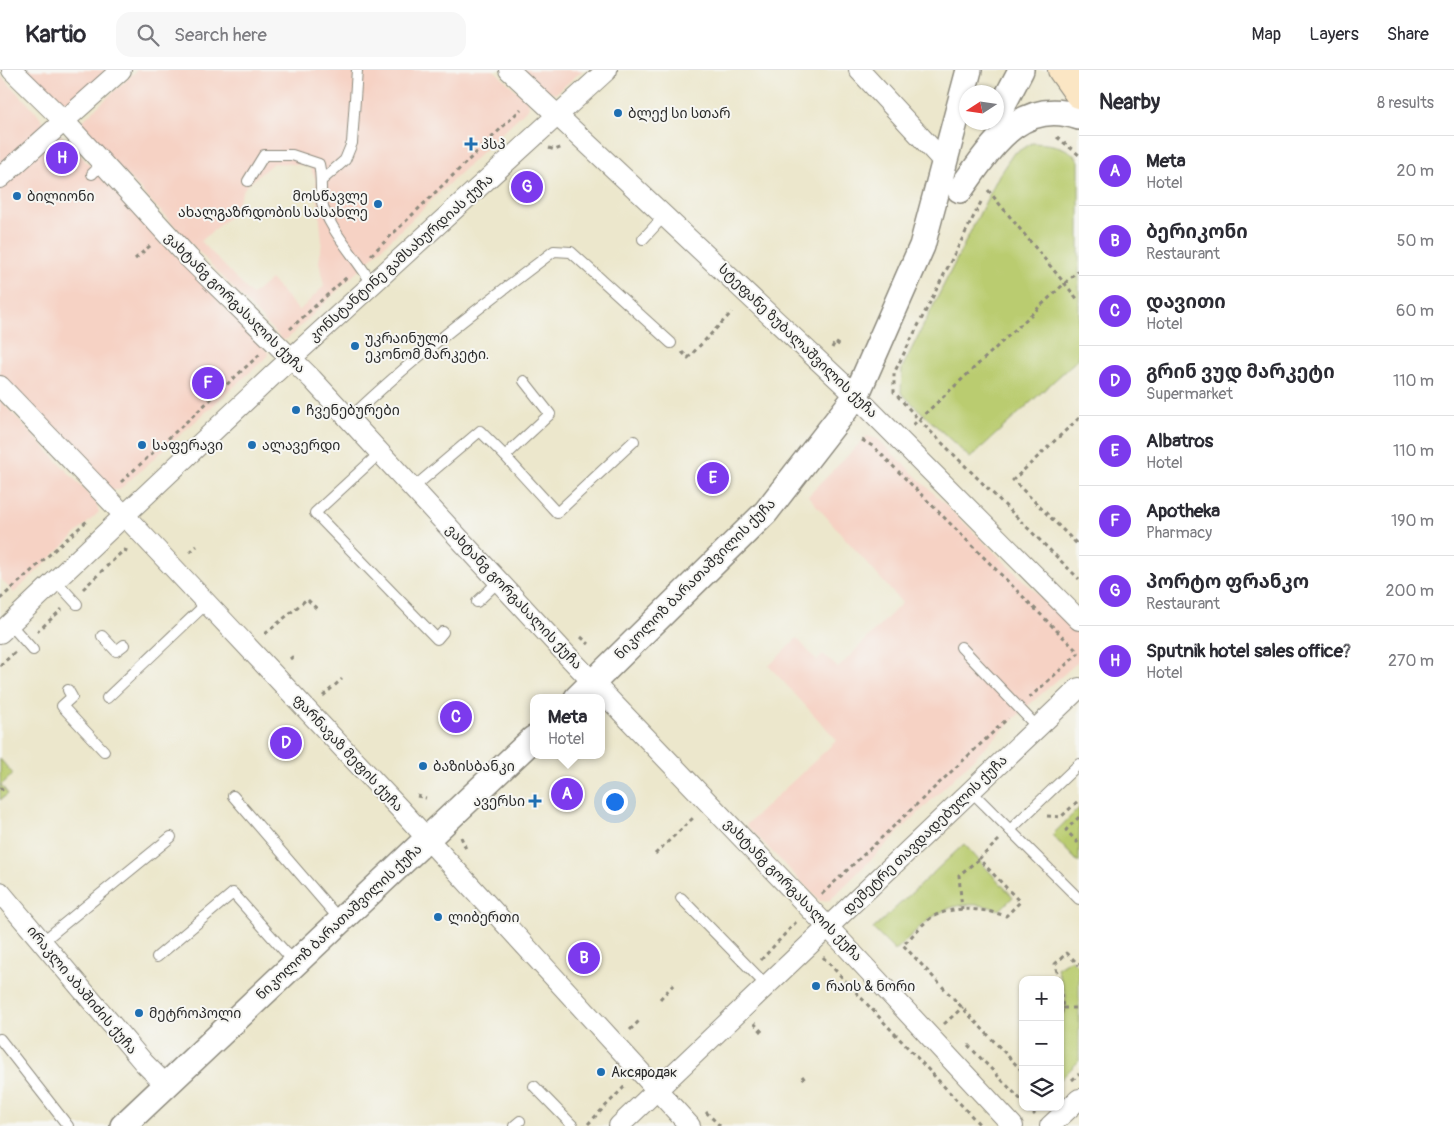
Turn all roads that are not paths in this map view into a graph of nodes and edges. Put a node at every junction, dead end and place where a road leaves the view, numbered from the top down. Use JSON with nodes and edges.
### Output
{"nodes":[{"id":1,"x":12,"y":70,"type":"edge"},
{"id":2,"x":121,"y":70,"type":"edge"},
{"id":3,"x":357,"y":70,"type":"edge"},
{"id":4,"x":510,"y":70,"type":"edge"},
{"id":5,"x":607,"y":70,"type":"edge"},
{"id":6,"x":860,"y":70,"type":"edge"},
{"id":7,"x":969,"y":70,"type":"edge"},
{"id":8,"x":1021,"y":70,"type":"edge"},
{"id":9,"x":1062,"y":70,"type":"edge"},
{"id":10,"x":1079,"y":94,"type":"edge"},
{"id":11,"x":1004,"y":103,"type":"edge"},
{"id":12,"x":558,"y":114,"type":"junction"},
{"id":13,"x":1079,"y":117,"type":"edge"},
{"id":14,"x":64,"y":121,"type":"junction"},
{"id":15,"x":990,"y":130,"type":"edge"},
{"id":16,"x":945,"y":163,"type":"junction"},
{"id":17,"x":0,"y":178,"type":"edge"},
{"id":18,"x":322,"y":180,"type":"junction"},
{"id":19,"x":248,"y":181,"type":"dead end"},
{"id":20,"x":960,"y":190,"type":"junction"},
{"id":21,"x":664,"y":215,"type":"junction"},
{"id":22,"x":643,"y":239,"type":"dead end"},
{"id":23,"x":922,"y":246,"type":"junction"},
{"id":24,"x":372,"y":284,"type":"junction"},
{"id":25,"x":671,"y":343,"type":"road end"},
{"id":26,"x":290,"y":359,"type":"junction"},
{"id":27,"x":524,"y":381,"type":"dead end"},
{"id":28,"x":0,"y":386,"type":"edge"},
{"id":29,"x":856,"y":396,"type":"junction"},
{"id":30,"x":349,"y":419,"type":"junction"},
{"id":31,"x":634,"y":441,"type":"dead end"},
{"id":32,"x":380,"y":453,"type":"junction"},
{"id":33,"x":504,"y":456,"type":"junction"},
{"id":34,"x":412,"y":488,"type":"junction"},
{"id":35,"x":124,"y":515,"type":"junction"},
{"id":36,"x":56,"y":580,"type":"junction"},
{"id":37,"x":499,"y":581,"type":"junction"},
{"id":38,"x":478,"y":602,"type":"dead end"},
{"id":39,"x":207,"y":603,"type":"junction"},
{"id":40,"x":77,"y":604,"type":"dead end"},
{"id":41,"x":1079,"y":620,"type":"edge"},
{"id":42,"x":5,"y":629,"type":"edge"},
{"id":43,"x":443,"y":632,"type":"dead end"},
{"id":44,"x":102,"y":636,"type":"dead end"},
{"id":45,"x":124,"y":645,"type":"dead end"},
{"id":46,"x":961,"y":647,"type":"dead end"},
{"id":47,"x":33,"y":650,"type":"dead end"},
{"id":48,"x":1079,"y":688,"type":"edge"},
{"id":49,"x":68,"y":690,"type":"dead end"},
{"id":50,"x":585,"y":690,"type":"edge"},
{"id":51,"x":108,"y":698,"type":"dead end"},
{"id":52,"x":605,"y":710,"type":"edge"},
{"id":53,"x":1038,"y":728,"type":"junction"},
{"id":54,"x":530,"y":742,"type":"edge"},
{"id":55,"x":104,"y":752,"type":"dead end"},
{"id":56,"x":1079,"y":764,"type":"edge"},
{"id":57,"x":972,"y":791,"type":"junction"},
{"id":58,"x":233,"y":796,"type":"dead end"},
{"id":59,"x":1010,"y":830,"type":"junction"},
{"id":60,"x":171,"y":838,"type":"dead end"},
{"id":61,"x":428,"y":838,"type":"junction"},
{"id":62,"x":0,"y":892,"type":"edge"},
{"id":63,"x":681,"y":898,"type":"dead end"},
{"id":64,"x":1079,"y":899,"type":"edge"},
{"id":65,"x":340,"y":921,"type":"junction"},
{"id":66,"x":829,"y":928,"type":"junction"},
{"id":67,"x":42,"y":942,"type":"junction"},
{"id":68,"x":157,"y":957,"type":"dead end"},
{"id":69,"x":295,"y":963,"type":"junction"},
{"id":70,"x":767,"y":986,"type":"junction"},
{"id":71,"x":0,"y":1039,"type":"edge"},
{"id":72,"x":166,"y":1085,"type":"junction"},
{"id":73,"x":534,"y":1086,"type":"dead end"},
{"id":74,"x":657,"y":1090,"type":"junction"},
{"id":75,"x":1079,"y":1099,"type":"edge"},
{"id":76,"x":68,"y":1126,"type":"edge"},
{"id":77,"x":123,"y":1126,"type":"edge"},
{"id":78,"x":573,"y":1126,"type":"edge"},
{"id":79,"x":619,"y":1126,"type":"edge"},
{"id":80,"x":690,"y":1126,"type":"edge"},
{"id":81,"x":1013,"y":1126,"type":"edge"},
{"id":82,"x":1050,"y":1126,"type":"edge"}],
"edges":[{"from":1,"to":14,"type":"street","name":"ვახტანგ გორგასალის ქუჩა"},
{"from":2,"to":14,"type":"street"},
{"from":3,"to":18,"type":"lane"},
{"from":4,"to":12,"type":"street","name":"სტეფანე ზუბალაშვილის ქუჩა"},
{"from":5,"to":12,"type":"street","name":"კონსტანტინე გამსახურდიას ქუჩა"},
{"from":6,"to":16,"type":"street"},
{"from":7,"to":16,"type":"street","name":"ნიკოლოზ ბარათაშვილის ქუჩა"},
{"from":8,"to":11,"type":"street"},
{"from":9,"to":10,"type":"main road"},
{"from":12,"to":21,"type":"street","name":"სტეფანე ზუბალაშვილის ქუჩა"},
{"from":12,"to":24,"type":"street","name":"კონსტანტინე გამსახურდიას ქუჩა"},
{"from":13,"to":20,"type":"street"},
{"from":14,"to":17,"type":"street"},
{"from":14,"to":26,"type":"street","name":"ვახტანგ გორგასალის ქუჩა"},
{"from":15,"to":20,"type":"street","name":"ნიკოლოზ ბარათაშვილის ქუჩა"},
{"from":16,"to":23,"type":"street","name":"ნიკოლოზ ბარათაშვილის ქუჩა"},
{"from":18,"to":19,"type":"lane"},
{"from":18,"to":24,"type":"lane"},
{"from":20,"to":23,"type":"street","name":"ნიკოლოზ ბარათაშვილის ქუჩა"},
{"from":21,"to":22,"type":"lane"},
{"from":21,"to":29,"type":"street","name":"სტეფანე ზუბალაშვილის ქუჩა"},
{"from":23,"to":29,"type":"street","name":"ნიკოლოზ ბარათაშვილის ქუჩა"},
{"from":24,"to":26,"type":"street","name":"კონსტანტინე გამსახურდიას ქუჩა"},
{"from":25,"to":30,"type":"lane"},
{"from":26,"to":30,"type":"street","name":"ვახტანგ გორგასალის ქუჩა"},
{"from":26,"to":35,"type":"street","name":"კონსტანტინე გამსახურდიას ქუჩა"},
{"from":27,"to":33,"type":"lane"},
{"from":28,"to":35,"type":"street","name":"ფარნავაზ მეფის ქუჩა"},
{"from":29,"to":41,"type":"street","name":"სტეფანე ზუბალაშვილის ქუჩა"},
{"from":29,"to":50,"type":"street","name":"ნიკოლოზ ბარათაშვილის ქუჩა"},
{"from":30,"to":32,"type":"street","name":"ვახტანგ გორგასალის ქუჩა"},
{"from":31,"to":33,"type":"lane"},
{"from":32,"to":34,"type":"street","name":"ვახტანგ გორგასალის ქუჩა"},
{"from":32,"to":43,"type":"lane"},
{"from":33,"to":34,"type":"lane"},
{"from":34,"to":37,"type":"street","name":"ვახტანგ გორგასალის ქუჩა"},
{"from":35,"to":36,"type":"street","name":"კონსტანტინე გამსახურდიას ქუჩა"},
{"from":35,"to":39,"type":"street","name":"ფარნავაზ მეფის ქუჩა"},
{"from":36,"to":40,"type":"lane"},
{"from":36,"to":42,"type":"street","name":"კონსტანტინე გამსახურდიას ქუჩა"},
{"from":37,"to":38,"type":"lane"},
{"from":37,"to":50,"type":"street","name":"ვახტანგ გორგასალის ქუჩა"},
{"from":39,"to":51,"type":"lane"},
{"from":39,"to":61,"type":"street","name":"ფარნავაზ მეფის ქუჩა"},
{"from":42,"to":47,"type":"lane"},
{"from":44,"to":45,"type":"lane"},
{"from":46,"to":53,"type":"lane"},
{"from":48,"to":53,"type":"street","name":"დემეტრე თავდადებულის ქუჩა"},
{"from":49,"to":55,"type":"lane"},
{"from":52,"to":66,"type":"street","name":"ვახტანგ გორგასალის ქუჩა"},
{"from":53,"to":57,"type":"street","name":"დემეტრე თავდადებულის ქუჩა"},
{"from":54,"to":61,"type":"street","name":"ნიკოლოზ ბარათაშვილის ქუჩა"},
{"from":56,"to":59,"type":"lane"},
{"from":57,"to":59,"type":"lane"},
{"from":57,"to":66,"type":"street","name":"დემეტრე თავდადებულის ქუჩა"},
{"from":58,"to":65,"type":"lane"},
{"from":59,"to":64,"type":"lane"},
{"from":60,"to":67,"type":"lane"},
{"from":61,"to":65,"type":"street","name":"ნიკოლოზ ბარათაშვილის ქუჩა"},
{"from":61,"to":74,"type":"street","name":"ფარნავაზ მეფის ქუჩა"},
{"from":62,"to":67,"type":"street","name":"ირაკლი აბაშიძის ქუჩა"},
{"from":63,"to":70,"type":"lane"},
{"from":65,"to":69,"type":"street","name":"ნიკოლოზ ბარათაშვილის ქუჩა"},
{"from":66,"to":70,"type":"street","name":"დემეტრე თავდადებულის ქუჩა"},
{"from":66,"to":81,"type":"street","name":"ვახტანგ გორგასალის ქუჩა"},
{"from":67,"to":72,"type":"street","name":"ირაკლი აბაშიძის ქუჩა"},
{"from":68,"to":69,"type":"lane"},
{"from":69,"to":72,"type":"street","name":"ნიკოლოზ ბარათაშვილის ქუჩა"},
{"from":70,"to":74,"type":"street","name":"დემეტრე თავდადებულის ქუჩა"},
{"from":71,"to":76,"type":"lane"},
{"from":72,"to":77,"type":"street","name":"ნიკოლოზ ბარათაშვილის ქუჩა"},
{"from":73,"to":78,"type":"lane"},
{"from":74,"to":79,"type":"street","name":"დემეტრე თავდადებულის ქუჩა"},
{"from":74,"to":80,"type":"street","name":"ფარნავაზ მეფის ქუჩა"},
{"from":75,"to":82,"type":"street"}]}
